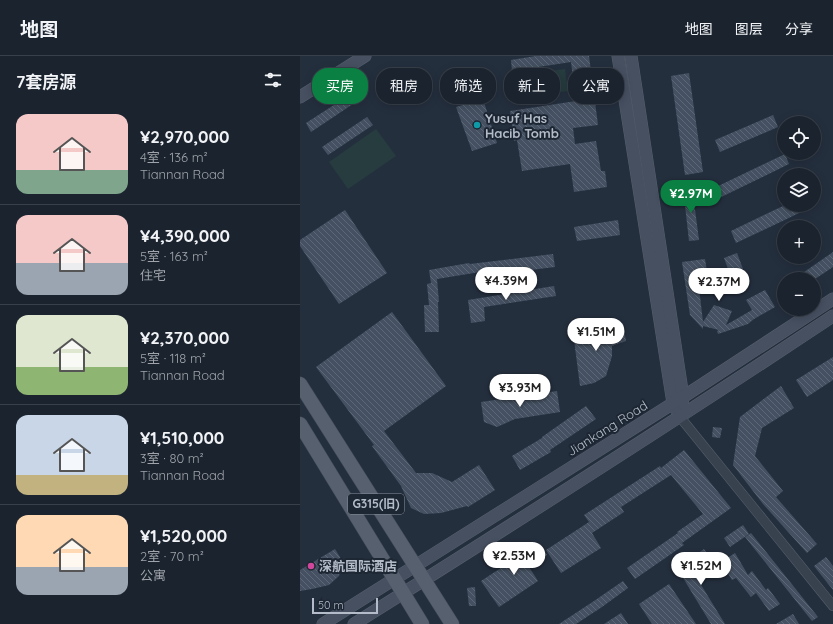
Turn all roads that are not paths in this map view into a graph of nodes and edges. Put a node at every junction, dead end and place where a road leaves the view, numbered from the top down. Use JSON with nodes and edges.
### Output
{"nodes":[{"id":1,"x":365,"y":56,"type":"edge"},
{"id":2,"x":618,"y":56,"type":"edge"},
{"id":3,"x":631,"y":56,"type":"edge"},
{"id":4,"x":300,"y":97,"type":"edge"},
{"id":5,"x":833,"y":299,"type":"edge"},
{"id":6,"x":833,"y":316,"type":"edge"},
{"id":7,"x":300,"y":384,"type":"edge"},
{"id":8,"x":678,"y":400,"type":"junction"},
{"id":9,"x":680,"y":417,"type":"junction"},
{"id":10,"x":300,"y":424,"type":"edge"},
{"id":11,"x":415,"y":566,"type":"junction"},
{"id":12,"x":395,"y":579,"type":"junction"},
{"id":13,"x":425,"y":581,"type":"junction"},
{"id":14,"x":403,"y":593,"type":"junction"},
{"id":15,"x":833,"y":606,"type":"edge"},
{"id":16,"x":323,"y":624,"type":"edge"},
{"id":17,"x":354,"y":624,"type":"edge"},
{"id":18,"x":422,"y":624,"type":"edge"},
{"id":19,"x":452,"y":624,"type":"edge"}],
"edges":[{"from":1,"to":4,"type":"main road"},
{"from":2,"to":8,"type":"main road"},
{"from":3,"to":8,"type":"main road"},
{"from":5,"to":8,"type":"main road","name":"Jiankang Road"},
{"from":6,"to":9,"type":"main road"},
{"from":7,"to":11,"type":"main road","number":"G315(旧)"},
{"from":8,"to":9,"type":"main road"},
{"from":8,"to":11,"type":"main road","name":"Jiankang Road"},
{"from":9,"to":13,"type":"main road"},
{"from":9,"to":15,"type":"street"},
{"from":10,"to":12,"type":"main road","number":"G315(旧)"},
{"from":11,"to":12,"type":"main road","name":"Jiankang Road"},
{"from":11,"to":13,"type":"main road","number":"G315(旧)"},
{"from":12,"to":14,"type":"main road","number":"G315(旧)"},
{"from":12,"to":16,"type":"main road","name":"Jiankang Road"},
{"from":13,"to":14,"type":"main road"},
{"from":13,"to":19,"type":"main road","number":"G315(旧)"},
{"from":14,"to":17,"type":"main road"},
{"from":14,"to":18,"type":"main road","number":"G315(旧)"}]}
